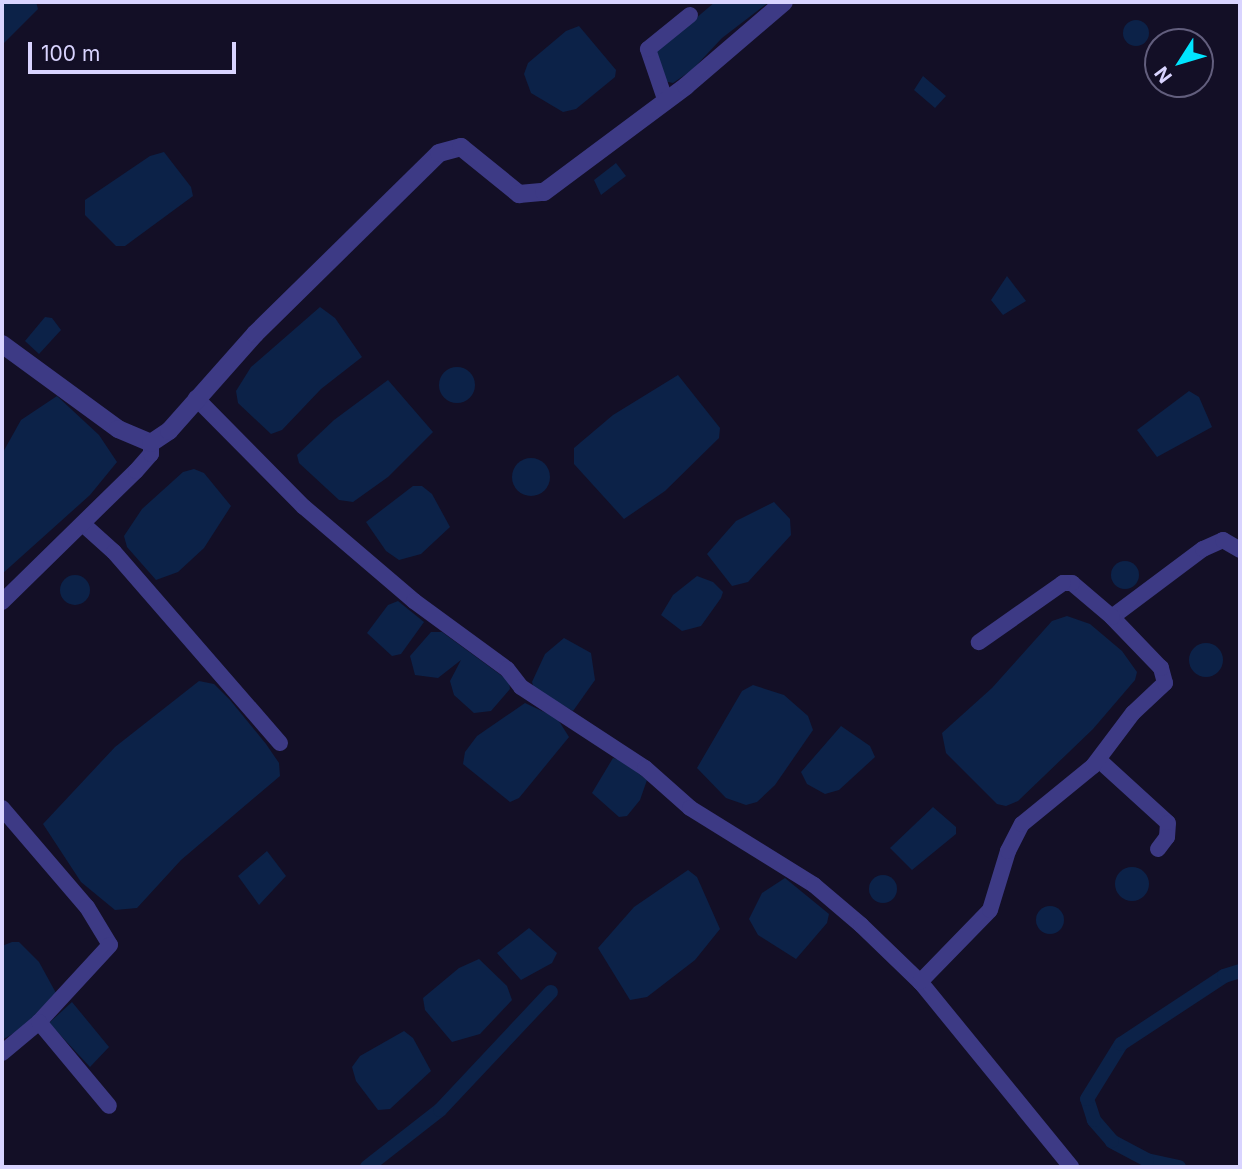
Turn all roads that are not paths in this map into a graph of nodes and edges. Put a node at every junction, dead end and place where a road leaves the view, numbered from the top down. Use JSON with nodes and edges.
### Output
{"nodes":[{"id":1,"x":784,"y":2,"type":"edge"},
{"id":2,"x":690,"y":15,"type":"dead end"},
{"id":3,"x":666,"y":102,"type":"junction"},
{"id":4,"x":2,"y":344,"type":"edge"},
{"id":5,"x":196,"y":398,"type":"junction"},
{"id":6,"x":151,"y":443,"type":"junction"},
{"id":7,"x":84,"y":525,"type":"junction"},
{"id":8,"x":1240,"y":550,"type":"edge"},
{"id":9,"x":2,"y":602,"type":"edge"},
{"id":10,"x":1112,"y":617,"type":"junction"},
{"id":11,"x":979,"y":642,"type":"dead end"},
{"id":12,"x":280,"y":743,"type":"dead end"},
{"id":13,"x":1099,"y":760,"type":"junction"},
{"id":14,"x":2,"y":808,"type":"edge"},
{"id":15,"x":1158,"y":849,"type":"dead end"},
{"id":16,"x":920,"y":982,"type":"junction"},
{"id":17,"x":39,"y":1022,"type":"junction"},
{"id":18,"x":2,"y":1054,"type":"edge"},
{"id":19,"x":109,"y":1106,"type":"dead end"},
{"id":20,"x":1071,"y":1167,"type":"edge"}],
"edges":[{"from":1,"to":3,"type":"street"},
{"from":2,"to":3,"type":"street"},
{"from":3,"to":5,"type":"street"},
{"from":4,"to":6,"type":"street"},
{"from":5,"to":6,"type":"street"},
{"from":5,"to":16,"type":"street"},
{"from":6,"to":7,"type":"street"},
{"from":7,"to":9,"type":"street"},
{"from":7,"to":12,"type":"street"},
{"from":8,"to":10,"type":"street"},
{"from":10,"to":11,"type":"street"},
{"from":10,"to":13,"type":"street"},
{"from":13,"to":15,"type":"street"},
{"from":13,"to":16,"type":"street"},
{"from":14,"to":17,"type":"street"},
{"from":16,"to":20,"type":"street"},
{"from":17,"to":18,"type":"street"},
{"from":17,"to":19,"type":"street"}]}
